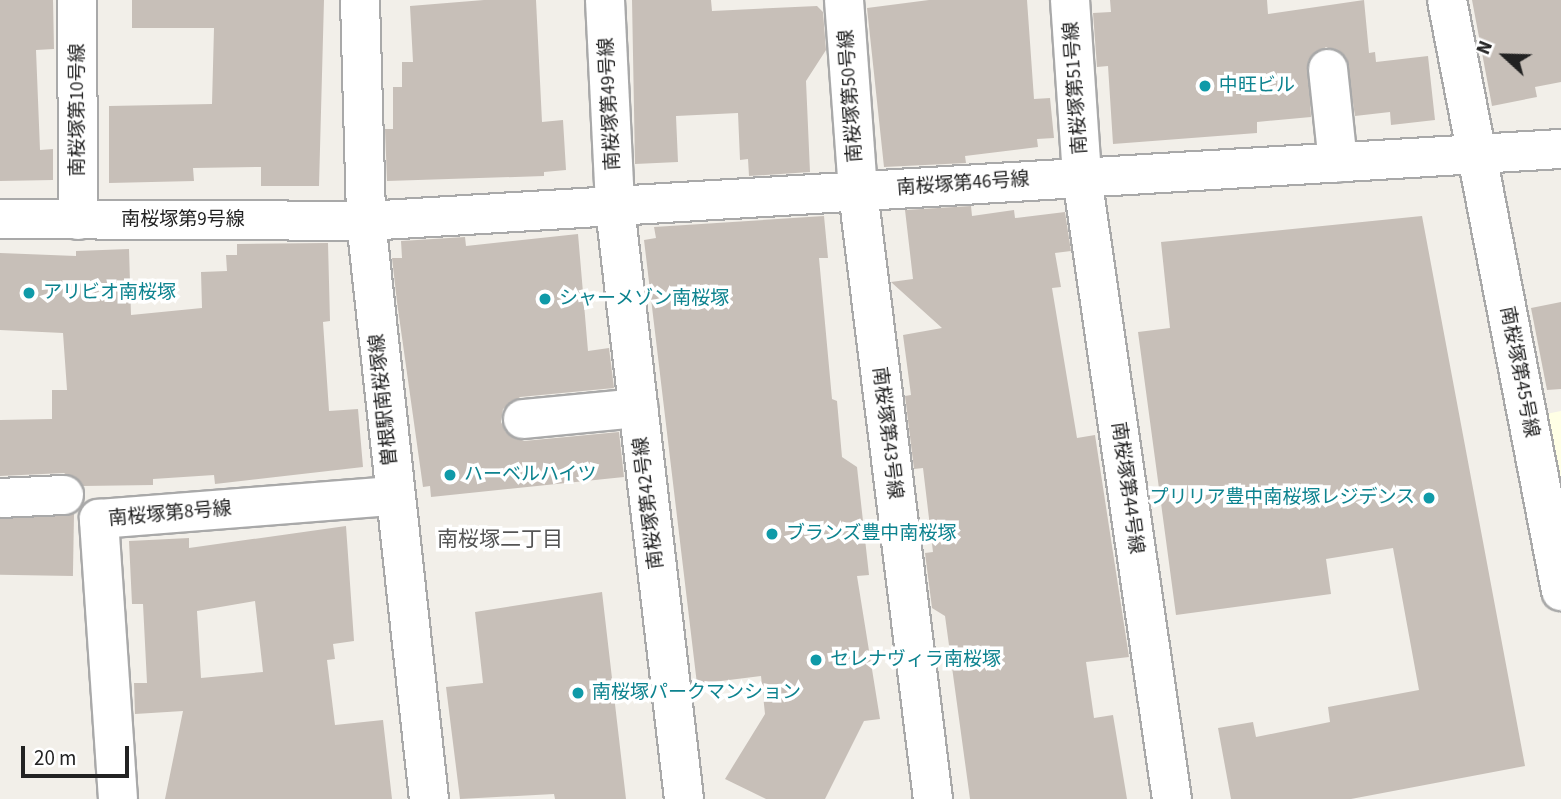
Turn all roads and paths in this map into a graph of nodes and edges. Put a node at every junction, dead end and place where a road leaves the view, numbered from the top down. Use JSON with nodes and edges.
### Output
{"nodes":[{"id":1,"x":78,"y":0,"type":"edge"},
{"id":2,"x":360,"y":0,"type":"edge"},
{"id":3,"x":605,"y":0,"type":"edge"},
{"id":4,"x":844,"y":0,"type":"edge"},
{"id":5,"x":1070,"y":0,"type":"edge"},
{"id":6,"x":1447,"y":0,"type":"edge"},
{"id":7,"x":1328,"y":69,"type":"dead end"},
{"id":8,"x":1561,"y":149,"type":"edge"},
{"id":9,"x":1478,"y":153,"type":"junction"},
{"id":10,"x":1338,"y":162,"type":"junction"},
{"id":11,"x":1082,"y":177,"type":"junction"},
{"id":12,"x":858,"y":191,"type":"junction"},
{"id":13,"x":615,"y":208,"type":"junction"},
{"id":14,"x":0,"y":219,"type":"edge"},
{"id":15,"x":78,"y":220,"type":"junction"},
{"id":16,"x":366,"y":221,"type":"junction"},
{"id":17,"x":638,"y":408,"type":"junction"},
{"id":18,"x":523,"y":419,"type":"dead end"},
{"id":19,"x":64,"y":495,"type":"dead end"},
{"id":20,"x":393,"y":496,"type":"junction"},
{"id":21,"x":0,"y":498,"type":"edge"},
{"id":22,"x":1561,"y":590,"type":"edge"},
{"id":23,"x":118,"y":799,"type":"edge"},
{"id":24,"x":429,"y":799,"type":"edge"},
{"id":25,"x":684,"y":799,"type":"edge"},
{"id":26,"x":933,"y":799,"type":"edge"},
{"id":27,"x":1172,"y":799,"type":"edge"}],
"edges":[{"from":1,"to":15,"type":"street","name":"南桜塚第10号線"},
{"from":2,"to":16,"type":"street","name":"曽根駅南桜塚線"},
{"from":3,"to":13,"type":"street","name":"南桜塚第49号線"},
{"from":4,"to":12,"type":"street","name":"南桜塚第50号線"},
{"from":5,"to":11,"type":"street","name":"南桜塚第51号線"},
{"from":6,"to":9,"type":"street","name":"南桜塚第45号線"},
{"from":7,"to":10,"type":"street"},
{"from":8,"to":9,"type":"street","name":"南桜塚第46号線"},
{"from":9,"to":10,"type":"street","name":"南桜塚第46号線"},
{"from":9,"to":22,"type":"street","name":"南桜塚第45号線"},
{"from":10,"to":11,"type":"street","name":"南桜塚第46号線"},
{"from":11,"to":12,"type":"street","name":"南桜塚第46号線"},
{"from":11,"to":27,"type":"street","name":"南桜塚第44号線"},
{"from":12,"to":13,"type":"street","name":"南桜塚第46号線"},
{"from":12,"to":26,"type":"street","name":"南桜塚第43号線"},
{"from":13,"to":16,"type":"street","name":"南桜塚第46号線"},
{"from":13,"to":17,"type":"street","name":"南桜塚第42号線"},
{"from":14,"to":15,"type":"street","name":"南桜塚第9号線"},
{"from":15,"to":16,"type":"street","name":"南桜塚第9号線"},
{"from":16,"to":20,"type":"street","name":"曽根駅南桜塚線"},
{"from":17,"to":18,"type":"street"},
{"from":17,"to":25,"type":"street","name":"南桜塚第42号線"},
{"from":19,"to":21,"type":"street"},
{"from":20,"to":23,"type":"street","name":"南桜塚第8号線"},
{"from":20,"to":24,"type":"street","name":"曽根駅南桜塚線"}]}
